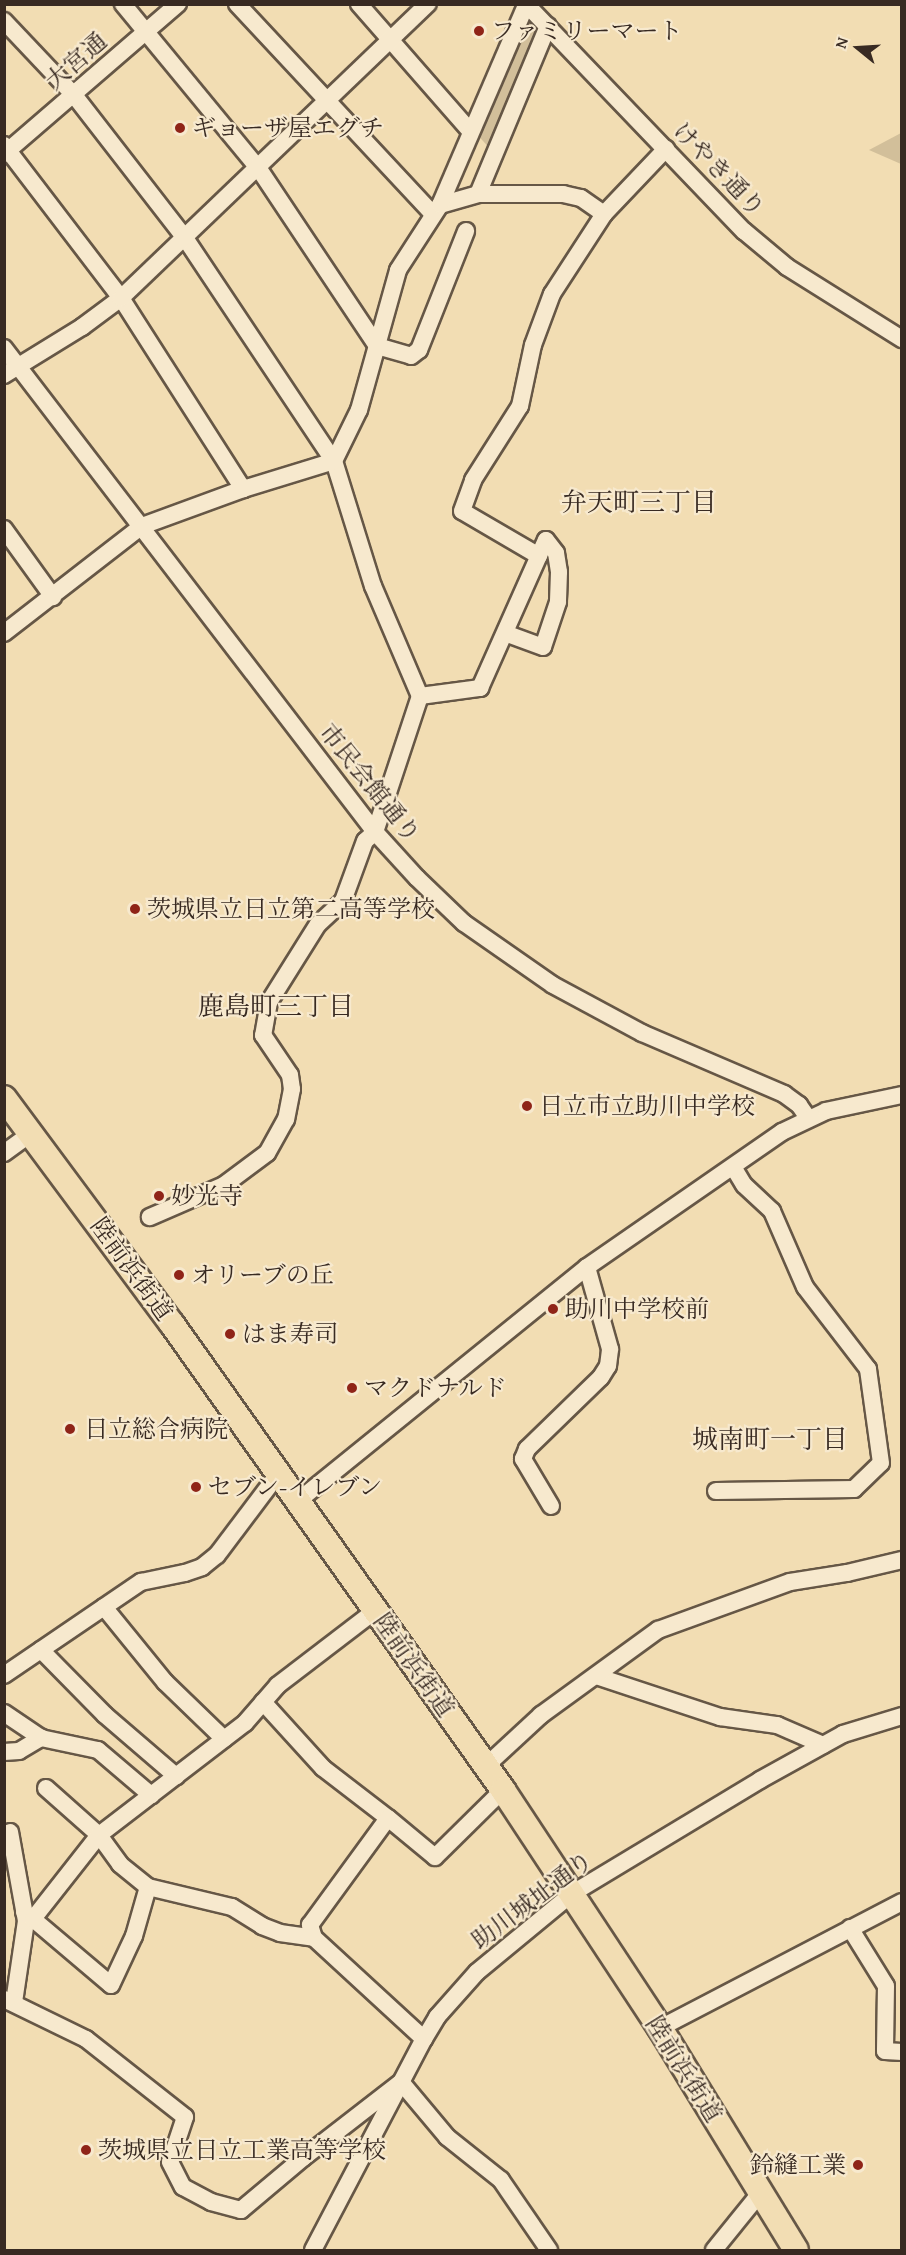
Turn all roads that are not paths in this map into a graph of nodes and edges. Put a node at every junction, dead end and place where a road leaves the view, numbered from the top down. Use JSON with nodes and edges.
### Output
{"nodes":[{"id":1,"x":123,"y":4,"type":"edge"},
{"id":2,"x":178,"y":4,"type":"edge"},
{"id":3,"x":237,"y":4,"type":"edge"},
{"id":4,"x":359,"y":4,"type":"edge"},
{"id":5,"x":429,"y":4,"type":"edge"},
{"id":6,"x":526,"y":5,"type":"edge"},
{"id":7,"x":4,"y":21,"type":"edge"},
{"id":8,"x":548,"y":26,"type":"junction"},
{"id":9,"x":146,"y":32,"type":"junction"},
{"id":10,"x":390,"y":42,"type":"junction"},
{"id":11,"x":74,"y":95,"type":"junction"},
{"id":12,"x":329,"y":102,"type":"junction"},
{"id":13,"x":470,"y":131,"type":"junction"},
{"id":14,"x":666,"y":149,"type":"junction"},
{"id":15,"x":6,"y":150,"type":"edge"},
{"id":16,"x":259,"y":169,"type":"junction"},
{"id":17,"x":478,"y":194,"type":"junction"},
{"id":18,"x":436,"y":210,"type":"junction"},
{"id":19,"x":604,"y":214,"type":"junction"},
{"id":20,"x":466,"y":231,"type":"dead end"},
{"id":21,"x":185,"y":238,"type":"junction"},
{"id":22,"x":121,"y":298,"type":"junction"},
{"id":23,"x":902,"y":339,"type":"edge"},
{"id":24,"x":377,"y":346,"type":"junction"},
{"id":25,"x":4,"y":348,"type":"edge"},
{"id":26,"x":12,"y":371,"type":"edge"},
{"id":27,"x":334,"y":461,"type":"junction"},
{"id":28,"x":243,"y":489,"type":"junction"},
{"id":29,"x":142,"y":526,"type":"junction"},
{"id":30,"x":4,"y":529,"type":"edge"},
{"id":31,"x":539,"y":556,"type":"junction"},
{"id":32,"x":53,"y":597,"type":"junction"},
{"id":33,"x":4,"y":633,"type":"edge"},
{"id":34,"x":505,"y":633,"type":"junction"},
{"id":35,"x":420,"y":696,"type":"junction"},
{"id":36,"x":375,"y":832,"type":"junction"},
{"id":37,"x":902,"y":1095,"type":"edge"},
{"id":38,"x":4,"y":1098,"type":"edge"},
{"id":39,"x":808,"y":1118,"type":"junction"},
{"id":40,"x":32,"y":1133,"type":"junction"},
{"id":41,"x":4,"y":1153,"type":"edge"},
{"id":42,"x":733,"y":1167,"type":"junction"},
{"id":43,"x":150,"y":1217,"type":"dead end"},
{"id":44,"x":587,"y":1267,"type":"junction"},
{"id":45,"x":279,"y":1473,"type":"junction"},
{"id":46,"x":716,"y":1491,"type":"dead end"},
{"id":47,"x":298,"y":1501,"type":"junction"},
{"id":48,"x":551,"y":1506,"type":"dead end"},
{"id":49,"x":902,"y":1560,"type":"edge"},
{"id":50,"x":104,"y":1607,"type":"junction"},
{"id":51,"x":376,"y":1610,"type":"junction"},
{"id":52,"x":41,"y":1650,"type":"junction"},
{"id":53,"x":4,"y":1675,"type":"edge"},
{"id":54,"x":596,"y":1676,"type":"junction"},
{"id":55,"x":263,"y":1702,"type":"junction"},
{"id":56,"x":4,"y":1713,"type":"edge"},
{"id":57,"x":902,"y":1716,"type":"edge"},
{"id":58,"x":41,"y":1738,"type":"junction"},
{"id":59,"x":224,"y":1739,"type":"junction"},
{"id":60,"x":823,"y":1745,"type":"junction"},
{"id":61,"x":4,"y":1752,"type":"edge"},
{"id":62,"x":486,"y":1767,"type":"junction"},
{"id":63,"x":176,"y":1776,"type":"junction"},
{"id":64,"x":46,"y":1788,"type":"dead end"},
{"id":65,"x":502,"y":1790,"type":"junction"},
{"id":66,"x":151,"y":1795,"type":"junction"},
{"id":67,"x":388,"y":1818,"type":"junction"},
{"id":68,"x":10,"y":1833,"type":"dead end"},
{"id":69,"x":99,"y":1834,"type":"junction"},
{"id":70,"x":148,"y":1887,"type":"junction"},
{"id":71,"x":573,"y":1893,"type":"junction"},
{"id":72,"x":902,"y":1902,"type":"edge"},
{"id":73,"x":28,"y":1915,"type":"junction"},
{"id":74,"x":850,"y":1928,"type":"junction"},
{"id":75,"x":314,"y":1938,"type":"junction"},
{"id":76,"x":9,"y":2000,"type":"edge"},
{"id":77,"x":660,"y":2028,"type":"junction"},
{"id":78,"x":424,"y":2038,"type":"junction"},
{"id":79,"x":902,"y":2052,"type":"edge"},
{"id":80,"x":401,"y":2082,"type":"junction"},
{"id":81,"x":761,"y":2192,"type":"junction"},
{"id":82,"x":313,"y":2250,"type":"edge"},
{"id":83,"x":549,"y":2250,"type":"edge"},
{"id":84,"x":714,"y":2250,"type":"edge"},
{"id":85,"x":796,"y":2250,"type":"edge"}],
"edges":[{"from":1,"to":9,"type":"street"},
{"from":2,"to":9,"type":"street","name":"大宮通"},
{"from":3,"to":12,"type":"street"},
{"from":4,"to":10,"type":"street"},
{"from":5,"to":10,"type":"street"},
{"from":6,"to":8,"type":"street","name":"けやき通り"},
{"from":6,"to":13,"type":"street"},
{"from":7,"to":11,"type":"street"},
{"from":8,"to":14,"type":"street","name":"けやき通り"},
{"from":8,"to":17,"type":"street"},
{"from":9,"to":11,"type":"street","name":"大宮通"},
{"from":9,"to":16,"type":"street"},
{"from":10,"to":12,"type":"street"},
{"from":10,"to":13,"type":"street"},
{"from":11,"to":15,"type":"street","name":"大宮通"},
{"from":11,"to":21,"type":"street"},
{"from":12,"to":16,"type":"street"},
{"from":12,"to":18,"type":"street"},
{"from":13,"to":18,"type":"street"},
{"from":14,"to":19,"type":"street"},
{"from":14,"to":23,"type":"street","name":"けやき通り"},
{"from":15,"to":22,"type":"street"},
{"from":16,"to":21,"type":"street"},
{"from":16,"to":24,"type":"street"},
{"from":17,"to":18,"type":"street"},
{"from":17,"to":19,"type":"street"},
{"from":18,"to":24,"type":"street"},
{"from":19,"to":31,"type":"street"},
{"from":20,"to":24,"type":"street"},
{"from":21,"to":22,"type":"street"},
{"from":21,"to":27,"type":"street"},
{"from":22,"to":26,"type":"street"},
{"from":22,"to":28,"type":"street"},
{"from":24,"to":27,"type":"street"},
{"from":25,"to":26,"type":"street","name":"市民会館通り"},
{"from":26,"to":29,"type":"street","name":"市民会館通り"},
{"from":27,"to":28,"type":"street"},
{"from":27,"to":35,"type":"street"},
{"from":28,"to":29,"type":"street"},
{"from":29,"to":32,"type":"street"},
{"from":29,"to":36,"type":"street","name":"市民会館通り"},
{"from":30,"to":32,"type":"street"},
{"from":31,"to":34,"type":"street"},
{"from":31,"to":34,"type":"street"},
{"from":32,"to":33,"type":"street"},
{"from":34,"to":35,"type":"street"},
{"from":35,"to":36,"type":"street"},
{"from":36,"to":39,"type":"street","name":"市民会館通り"},
{"from":36,"to":43,"type":"street"},
{"from":37,"to":39,"type":"street"},
{"from":38,"to":40,"type":"highway","name":"陸前浜街道"},
{"from":39,"to":42,"type":"street"},
{"from":40,"to":41,"type":"street"},
{"from":40,"to":45,"type":"highway","name":"陸前浜街道"},
{"from":42,"to":44,"type":"street"},
{"from":42,"to":46,"type":"street"},
{"from":44,"to":47,"type":"street"},
{"from":44,"to":48,"type":"street"},
{"from":45,"to":47,"type":"highway","name":"陸前浜街道"},
{"from":45,"to":50,"type":"street"},
{"from":47,"to":51,"type":"highway","name":"陸前浜街道"},
{"from":49,"to":54,"type":"street"},
{"from":50,"to":52,"type":"street"},
{"from":50,"to":59,"type":"street"},
{"from":51,"to":55,"type":"street"},
{"from":51,"to":62,"type":"highway","name":"陸前浜街道"},
{"from":52,"to":53,"type":"street"},
{"from":52,"to":63,"type":"street"},
{"from":54,"to":60,"type":"street"},
{"from":54,"to":62,"type":"street"},
{"from":55,"to":59,"type":"street"},
{"from":55,"to":67,"type":"street"},
{"from":56,"to":58,"type":"street"},
{"from":57,"to":60,"type":"street","name":"助川城址通り"},
{"from":58,"to":61,"type":"street"},
{"from":58,"to":66,"type":"street"},
{"from":59,"to":63,"type":"street"},
{"from":60,"to":71,"type":"street","name":"助川城址通り"},
{"from":62,"to":65,"type":"highway","name":"陸前浜街道"},
{"from":63,"to":66,"type":"street"},
{"from":64,"to":69,"type":"street"},
{"from":65,"to":67,"type":"street"},
{"from":65,"to":71,"type":"highway","name":"陸前浜街道"},
{"from":66,"to":69,"type":"street"},
{"from":67,"to":75,"type":"street"},
{"from":68,"to":73,"type":"street"},
{"from":69,"to":70,"type":"street"},
{"from":69,"to":73,"type":"street"},
{"from":70,"to":73,"type":"street"},
{"from":70,"to":75,"type":"street"},
{"from":71,"to":77,"type":"highway","name":"陸前浜街道"},
{"from":71,"to":78,"type":"street","name":"助川城址通り"},
{"from":72,"to":74,"type":"street"},
{"from":73,"to":76,"type":"street"},
{"from":74,"to":77,"type":"street"},
{"from":74,"to":79,"type":"street"},
{"from":75,"to":78,"type":"street"},
{"from":76,"to":80,"type":"street"},
{"from":77,"to":81,"type":"highway","name":"陸前浜街道"},
{"from":78,"to":80,"type":"street","name":"助川城址通り"},
{"from":80,"to":82,"type":"street","name":"助川城址通り"},
{"from":80,"to":83,"type":"street"},
{"from":81,"to":84,"type":"street"},
{"from":81,"to":85,"type":"highway","name":"陸前浜街道"}]}
